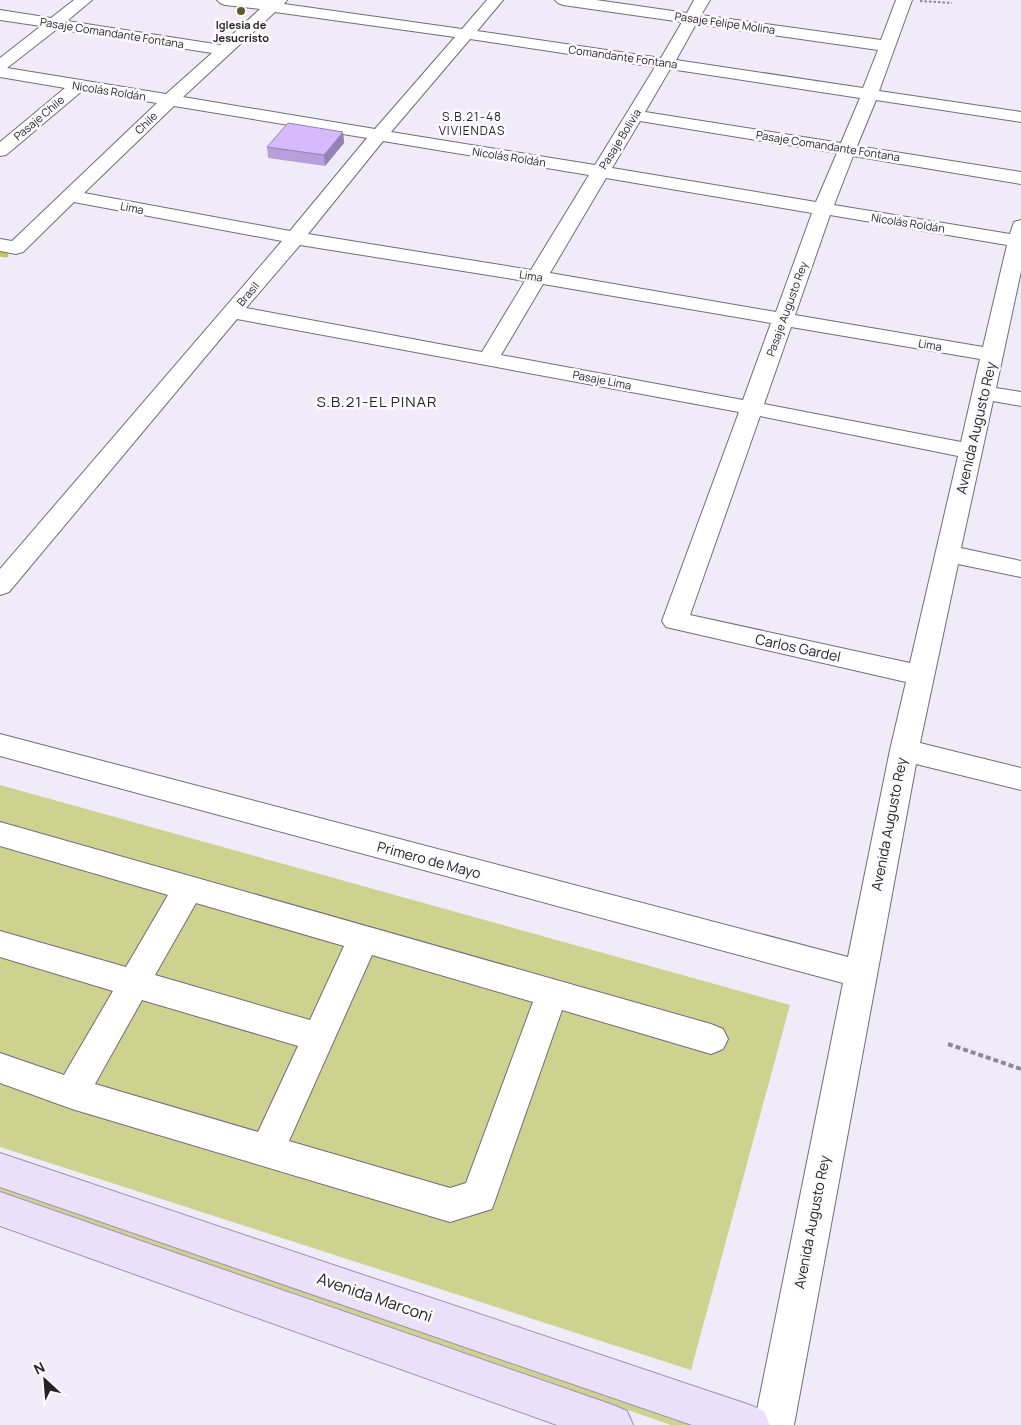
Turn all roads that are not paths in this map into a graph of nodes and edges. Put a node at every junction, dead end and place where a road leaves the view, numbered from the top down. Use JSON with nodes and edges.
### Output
{"nodes":[{"id":1,"x":84,"y":0,"type":"edge"},
{"id":2,"x":225,"y":0,"type":"edge"},
{"id":3,"x":495,"y":0,"type":"edge"},
{"id":4,"x":563,"y":0,"type":"edge"},
{"id":5,"x":702,"y":0,"type":"edge"},
{"id":6,"x":900,"y":0,"type":"edge"},
{"id":7,"x":904,"y":0,"type":"edge"},
{"id":8,"x":275,"y":4,"type":"edge"},
{"id":9,"x":0,"y":16,"type":"edge"},
{"id":10,"x":691,"y":19,"type":"junction"},
{"id":11,"x":54,"y":24,"type":"junction"},
{"id":12,"x":467,"y":34,"type":"junction"},
{"id":13,"x":887,"y":46,"type":"junction"},
{"id":14,"x":224,"y":50,"type":"junction"},
{"id":15,"x":666,"y":63,"type":"junction"},
{"id":16,"x":0,"y":66,"type":"edge"},
{"id":17,"x":0,"y":72,"type":"edge"},
{"id":18,"x":78,"y":85,"type":"junction"},
{"id":19,"x":870,"y":94,"type":"junction"},
{"id":20,"x":169,"y":100,"type":"junction"},
{"id":21,"x":634,"y":115,"type":"junction"},
{"id":22,"x":1021,"y":116,"type":"edge"},
{"id":23,"x":378,"y":136,"type":"junction"},
{"id":24,"x":848,"y":149,"type":"junction"},
{"id":25,"x":0,"y":152,"type":"edge"},
{"id":26,"x":599,"y":172,"type":"junction"},
{"id":27,"x":1021,"y":178,"type":"edge"},
{"id":28,"x":70,"y":196,"type":"junction"},
{"id":29,"x":824,"y":209,"type":"junction"},
{"id":30,"x":1019,"y":234,"type":"edge"},
{"id":31,"x":295,"y":238,"type":"junction"},
{"id":32,"x":8,"y":246,"type":"edge"},
{"id":33,"x":1017,"y":266,"type":"edge"},
{"id":34,"x":536,"y":277,"type":"junction"},
{"id":35,"x":233,"y":312,"type":"junction"},
{"id":36,"x":784,"y":320,"type":"junction"},
{"id":37,"x":992,"y":355,"type":"junction"},
{"id":38,"x":488,"y":359,"type":"junction"},
{"id":39,"x":984,"y":392,"type":"junction"},
{"id":40,"x":1021,"y":399,"type":"edge"},
{"id":41,"x":752,"y":408,"type":"junction"},
{"id":42,"x":970,"y":451,"type":"junction"},
{"id":43,"x":948,"y":554,"type":"junction"},
{"id":44,"x":1021,"y":569,"type":"edge"},
{"id":45,"x":0,"y":586,"type":"edge"},
{"id":46,"x":675,"y":621,"type":"joint"},
{"id":47,"x":920,"y":675,"type":"junction"},
{"id":48,"x":0,"y":745,"type":"edge"},
{"id":49,"x":904,"y":750,"type":"junction"},
{"id":50,"x":1021,"y":779,"type":"edge"},
{"id":51,"x":0,"y":834,"type":"edge"},
{"id":52,"x":187,"y":890,"type":"junction"},
{"id":53,"x":363,"y":939,"type":"junction"},
{"id":54,"x":0,"y":944,"type":"edge"},
{"id":55,"x":859,"y":974,"type":"junction"},
{"id":56,"x":133,"y":984,"type":"junction"},
{"id":57,"x":552,"y":993,"type":"junction"},
{"id":58,"x":318,"y":1037,"type":"junction"},
{"id":59,"x":711,"y":1039,"type":"dead end"},
{"id":60,"x":0,"y":1068,"type":"edge"},
{"id":61,"x":72,"y":1093,"type":"junction"},
{"id":62,"x":267,"y":1151,"type":"junction"},
{"id":63,"x":0,"y":1170,"type":"edge"},
{"id":64,"x":0,"y":1209,"type":"edge"},
{"id":65,"x":613,"y":1425,"type":"edge"},
{"id":66,"x":750,"y":1425,"type":"edge"},
{"id":67,"x":774,"y":1425,"type":"edge"}],
"edges":[{"from":1,"to":11,"type":"street"},
{"from":2,"to":8,"type":"street","name":"Comandante Fontana"},
{"from":3,"to":12,"type":"street","name":"Brasil"},
{"from":4,"to":10,"type":"street","name":"Pasaje Felipe Molina"},
{"from":5,"to":10,"type":"street","name":"Pasaje Bolivia"},
{"from":6,"to":7,"type":"street"},
{"from":7,"to":13,"type":"street","name":"Pasaje Augusto Rey"},
{"from":8,"to":12,"type":"street","name":"Comandante Fontana"},
{"from":8,"to":14,"type":"street","name":"Chile"},
{"from":9,"to":11,"type":"street","name":"Pasaje Comandante Fontana"},
{"from":10,"to":13,"type":"street","name":"Pasaje Felipe Molina"},
{"from":10,"to":15,"type":"street","name":"Pasaje Bolivia"},
{"from":11,"to":14,"type":"street","name":"Pasaje Comandante Fontana"},
{"from":11,"to":16,"type":"street"},
{"from":12,"to":15,"type":"street","name":"Comandante Fontana"},
{"from":12,"to":23,"type":"street","name":"Brasil"},
{"from":13,"to":19,"type":"street","name":"Pasaje Augusto Rey"},
{"from":14,"to":20,"type":"street","name":"Chile"},
{"from":15,"to":19,"type":"street","name":"Comandante Fontana"},
{"from":15,"to":21,"type":"street","name":"Pasaje Bolivia"},
{"from":17,"to":18,"type":"street","name":"Nicolás Roldán"},
{"from":18,"to":20,"type":"street","name":"Nicolás Roldán"},
{"from":18,"to":25,"type":"street","name":"Pasaje Chile"},
{"from":19,"to":22,"type":"street","name":"Comandante Fontana"},
{"from":19,"to":24,"type":"street","name":"Pasaje Augusto Rey"},
{"from":20,"to":23,"type":"street","name":"Nicolás Roldán"},
{"from":20,"to":28,"type":"street","name":"Chile"},
{"from":21,"to":24,"type":"street","name":"Pasaje Comandante Fontana"},
{"from":21,"to":26,"type":"street","name":"Pasaje Bolivia"},
{"from":23,"to":26,"type":"street","name":"Nicolás Roldán"},
{"from":23,"to":31,"type":"street","name":"Brasil"},
{"from":24,"to":27,"type":"street","name":"Pasaje Comandante Fontana"},
{"from":24,"to":29,"type":"street","name":"Pasaje Augusto Rey"},
{"from":26,"to":29,"type":"street","name":"Nicolás Roldán"},
{"from":26,"to":34,"type":"street","name":"Pasaje Bolivia"},
{"from":28,"to":31,"type":"street","name":"Lima"},
{"from":28,"to":32,"type":"street","name":"Chile"},
{"from":29,"to":30,"type":"street","name":"Nicolás Roldán"},
{"from":29,"to":36,"type":"street","name":"Pasaje Augusto Rey"},
{"from":30,"to":33,"type":"street","name":"Avenida Augusto Rey"},
{"from":31,"to":34,"type":"street","name":"Lima"},
{"from":31,"to":35,"type":"street","name":"Brasil"},
{"from":33,"to":37,"type":"street","name":"Avenida Augusto Rey"},
{"from":34,"to":36,"type":"street","name":"Lima"},
{"from":34,"to":38,"type":"street","name":"Pasaje Bolivia"},
{"from":35,"to":38,"type":"street","name":"Pasaje Lima"},
{"from":35,"to":45,"type":"street","name":"Brasil"},
{"from":36,"to":37,"type":"street","name":"Lima"},
{"from":36,"to":41,"type":"street","name":"Pasaje Augusto Rey"},
{"from":37,"to":39,"type":"street","name":"Avenida Augusto Rey"},
{"from":38,"to":41,"type":"street","name":"Pasaje Lima"},
{"from":39,"to":40,"type":"street"},
{"from":39,"to":42,"type":"street","name":"Avenida Augusto Rey"},
{"from":41,"to":42,"type":"street","name":"Pasaje Lima"},
{"from":41,"to":46,"type":"street","name":"Pasaje Augusto Rey"},
{"from":42,"to":43,"type":"street","name":"Avenida Augusto Rey"},
{"from":43,"to":44,"type":"street"},
{"from":43,"to":47,"type":"street","name":"Avenida Augusto Rey"},
{"from":46,"to":47,"type":"street","name":"Carlos Gardel"},
{"from":47,"to":49,"type":"street","name":"Avenida Augusto Rey"},
{"from":48,"to":55,"type":"street","name":"Primero de Mayo"},
{"from":49,"to":50,"type":"street"},
{"from":49,"to":55,"type":"street","name":"Avenida Augusto Rey"},
{"from":51,"to":52,"type":"street"},
{"from":52,"to":53,"type":"street"},
{"from":52,"to":56,"type":"street"},
{"from":53,"to":57,"type":"street"},
{"from":53,"to":58,"type":"street"},
{"from":54,"to":56,"type":"street"},
{"from":55,"to":67,"type":"street","name":"Avenida Augusto Rey"},
{"from":56,"to":58,"type":"street"},
{"from":56,"to":61,"type":"street"},
{"from":57,"to":59,"type":"street"},
{"from":57,"to":62,"type":"street"},
{"from":58,"to":62,"type":"street"},
{"from":60,"to":61,"type":"street"},
{"from":61,"to":62,"type":"street"},
{"from":63,"to":66,"type":"main road","name":"Avenida Marconi"},
{"from":64,"to":65,"type":"main road"}]}
